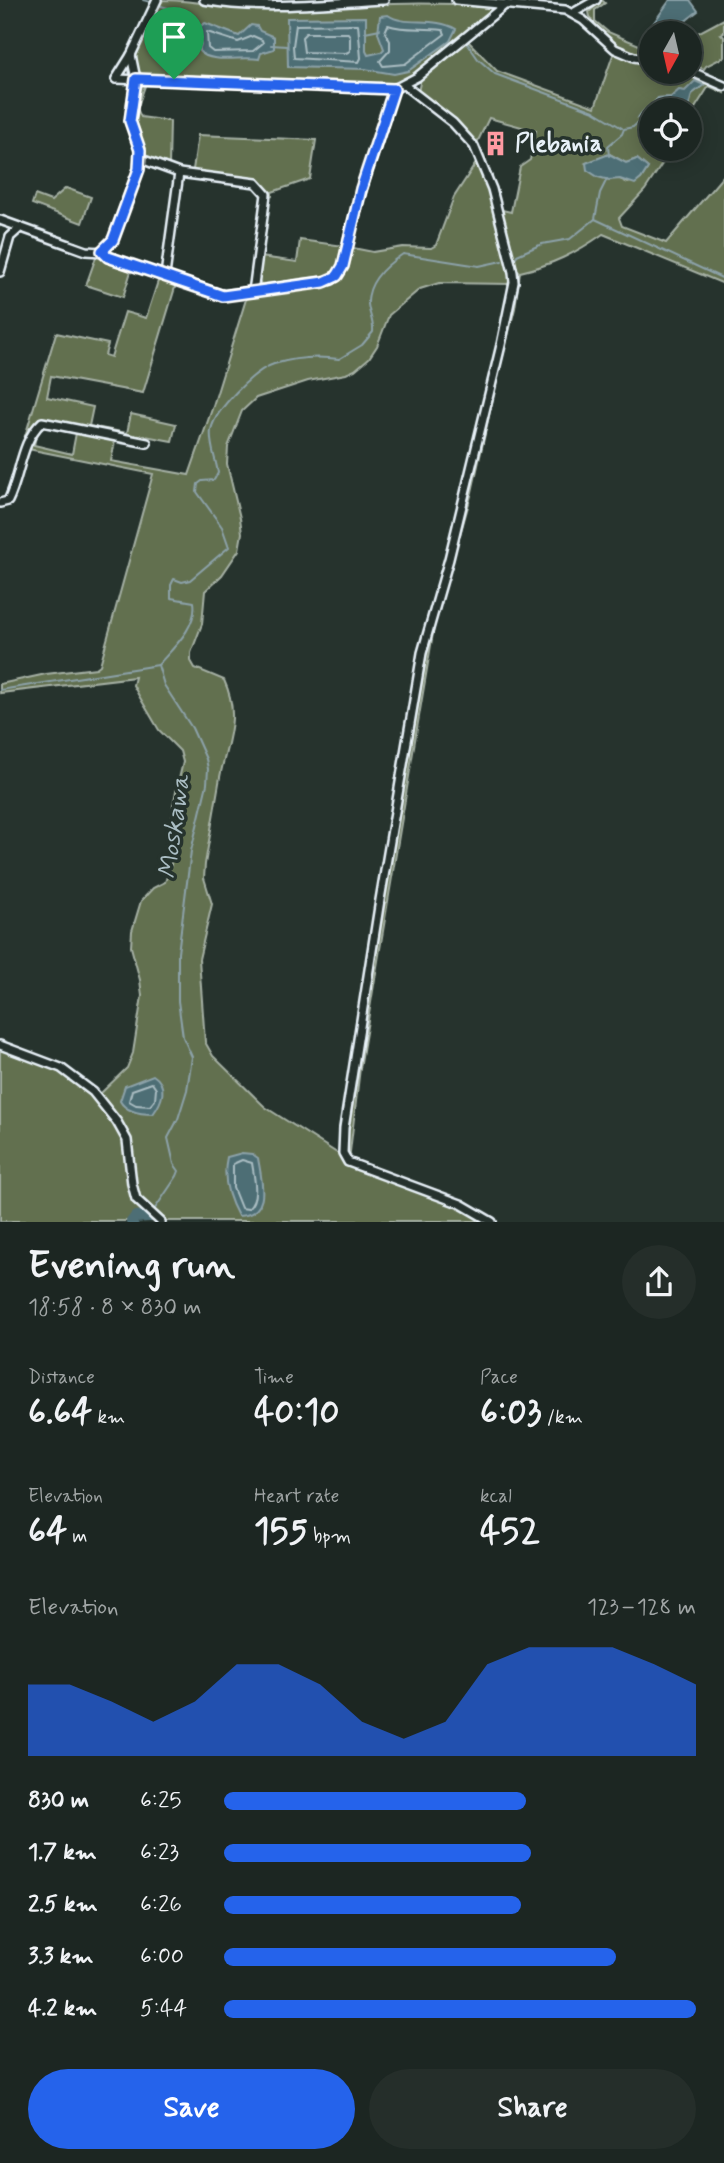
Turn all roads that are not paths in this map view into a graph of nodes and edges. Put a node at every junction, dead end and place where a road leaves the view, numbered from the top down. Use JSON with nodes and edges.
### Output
{"nodes":[{"id":1,"x":157,"y":0,"type":"edge"},
{"id":2,"x":204,"y":0,"type":"edge"},
{"id":3,"x":384,"y":0,"type":"edge"},
{"id":4,"x":456,"y":0,"type":"edge"},
{"id":5,"x":596,"y":0,"type":"edge"},
{"id":6,"x":506,"y":4,"type":"junction"},
{"id":7,"x":573,"y":13,"type":"junction"},
{"id":8,"x":131,"y":55,"type":"junction"},
{"id":9,"x":639,"y":58,"type":"edge"},
{"id":10,"x":702,"y":77,"type":"edge"},
{"id":11,"x":136,"y":79,"type":"junction"},
{"id":12,"x":404,"y":85,"type":"junction"},
{"id":13,"x":724,"y":86,"type":"edge"},
{"id":14,"x":394,"y":89,"type":"junction"},
{"id":15,"x":141,"y":159,"type":"junction"},
{"id":16,"x":179,"y":173,"type":"junction"},
{"id":17,"x":0,"y":220,"type":"edge"},
{"id":18,"x":20,"y":228,"type":"junction"},
{"id":19,"x":102,"y":251,"type":"junction"},
{"id":20,"x":0,"y":272,"type":"edge"},
{"id":21,"x":165,"y":275,"type":"junction"},
{"id":22,"x":254,"y":292,"type":"junction"},
{"id":23,"x":147,"y":443,"type":"dead end"},
{"id":24,"x":0,"y":502,"type":"edge"},
{"id":25,"x":0,"y":1045,"type":"edge"},
{"id":26,"x":161,"y":1222,"type":"edge"},
{"id":27,"x":492,"y":1222,"type":"edge"}],
"edges":[{"from":1,"to":8,"type":"street"},
{"from":2,"to":3,"type":"street"},
{"from":4,"to":6,"type":"street"},
{"from":5,"to":7,"type":"street"},
{"from":6,"to":7,"type":"street"},
{"from":6,"to":12,"type":"street"},
{"from":7,"to":9,"type":"street"},
{"from":8,"to":11,"type":"street"},
{"from":8,"to":11,"type":"street"},
{"from":10,"to":13,"type":"street"},
{"from":11,"to":14,"type":"street"},
{"from":11,"to":15,"type":"street"},
{"from":12,"to":14,"type":"street"},
{"from":12,"to":27,"type":"street"},
{"from":14,"to":22,"type":"street"},
{"from":15,"to":16,"type":"street"},
{"from":15,"to":19,"type":"street"},
{"from":16,"to":21,"type":"street"},
{"from":16,"to":22,"type":"street"},
{"from":17,"to":18,"type":"street"},
{"from":18,"to":19,"type":"street"},
{"from":18,"to":20,"type":"street"},
{"from":19,"to":21,"type":"street"},
{"from":21,"to":22,"type":"street"},
{"from":23,"to":24,"type":"street"},
{"from":25,"to":26,"type":"street"}]}
